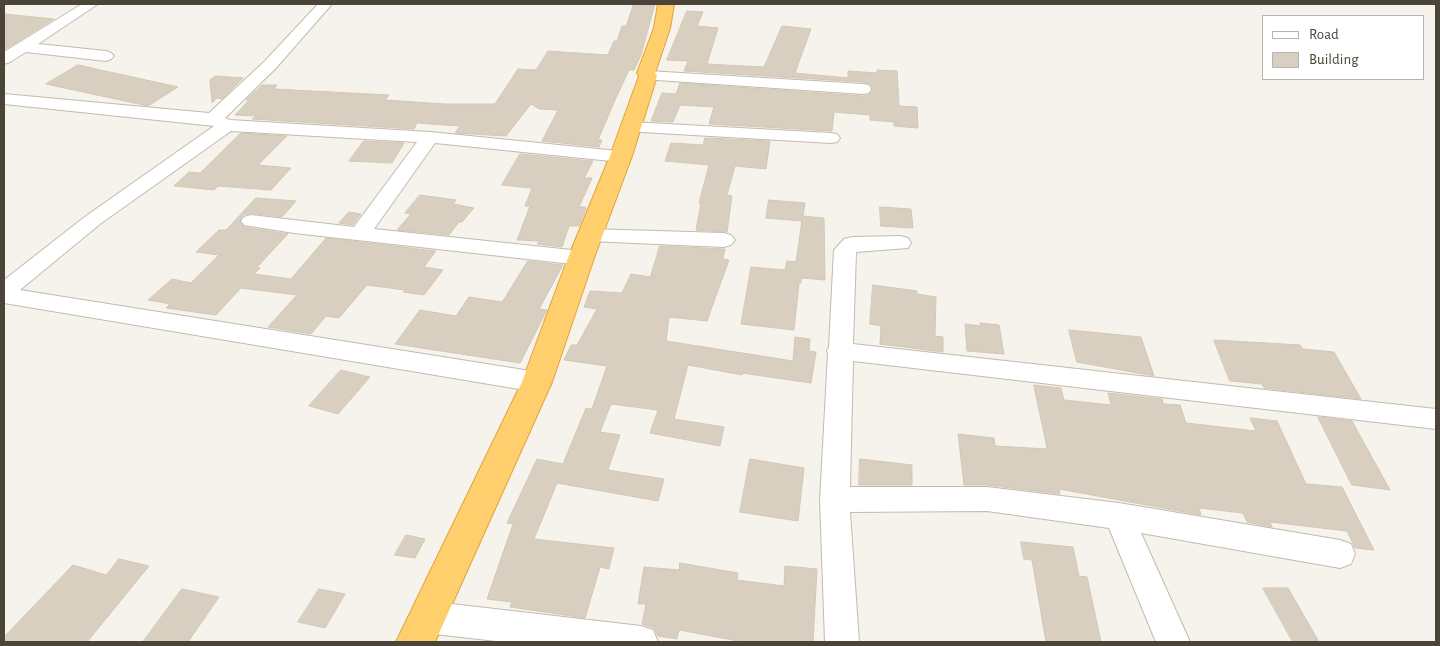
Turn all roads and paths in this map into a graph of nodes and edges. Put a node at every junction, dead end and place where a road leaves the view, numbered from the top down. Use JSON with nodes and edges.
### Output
{"nodes":[{"id":1,"x":71,"y":4,"type":"edge"},
{"id":2,"x":325,"y":4,"type":"edge"},
{"id":3,"x":666,"y":4,"type":"edge"},
{"id":4,"x":90,"y":5,"type":"edge"},
{"id":5,"x":23,"y":47,"type":"junction"},
{"id":6,"x":106,"y":56,"type":"dead end"},
{"id":7,"x":4,"y":59,"type":"edge"},
{"id":8,"x":648,"y":76,"type":"junction"},
{"id":9,"x":863,"y":89,"type":"dead end"},
{"id":10,"x":4,"y":99,"type":"edge"},
{"id":11,"x":220,"y":122,"type":"junction"},
{"id":12,"x":630,"y":127,"type":"junction"},
{"id":13,"x":430,"y":137,"type":"junction"},
{"id":14,"x":831,"y":138,"type":"dead end"},
{"id":15,"x":621,"y":156,"type":"junction"},
{"id":16,"x":250,"y":221,"type":"dead end"},
{"id":17,"x":360,"y":234,"type":"junction"},
{"id":18,"x":724,"y":240,"type":"dead end"},
{"id":19,"x":900,"y":243,"type":"dead end"},
{"id":20,"x":586,"y":246,"type":"junction"},
{"id":21,"x":4,"y":291,"type":"edge"},
{"id":22,"x":4,"y":295,"type":"edge"},
{"id":23,"x":839,"y":351,"type":"junction"},
{"id":24,"x":537,"y":382,"type":"junction"},
{"id":25,"x":1436,"y":419,"type":"edge"},
{"id":26,"x":835,"y":500,"type":"junction"},
{"id":27,"x":1119,"y":516,"type":"junction"},
{"id":28,"x":1340,"y":554,"type":"dead end"},
{"id":29,"x":420,"y":630,"type":"edge"},
{"id":30,"x":640,"y":642,"type":"edge"},
{"id":31,"x":842,"y":642,"type":"edge"},
{"id":32,"x":1173,"y":642,"type":"edge"}],
"edges":[{"from":1,"to":4,"type":"street"},
{"from":2,"to":11,"type":"street"},
{"from":3,"to":8,"type":"highway"},
{"from":4,"to":5,"type":"street"},
{"from":5,"to":6,"type":"street"},
{"from":5,"to":7,"type":"street"},
{"from":8,"to":9,"type":"street"},
{"from":8,"to":12,"type":"highway"},
{"from":10,"to":11,"type":"street"},
{"from":11,"to":13,"type":"street"},
{"from":11,"to":21,"type":"street"},
{"from":12,"to":14,"type":"street"},
{"from":12,"to":15,"type":"highway"},
{"from":13,"to":15,"type":"street"},
{"from":13,"to":17,"type":"street"},
{"from":15,"to":20,"type":"highway"},
{"from":16,"to":17,"type":"street"},
{"from":17,"to":20,"type":"street"},
{"from":18,"to":20,"type":"street"},
{"from":19,"to":23,"type":"street"},
{"from":20,"to":24,"type":"highway"},
{"from":22,"to":24,"type":"street"},
{"from":23,"to":25,"type":"street"},
{"from":23,"to":26,"type":"street"},
{"from":24,"to":29,"type":"highway"},
{"from":26,"to":27,"type":"street"},
{"from":26,"to":31,"type":"street"},
{"from":27,"to":28,"type":"street"},
{"from":27,"to":32,"type":"street"},
{"from":29,"to":30,"type":"street"}]}
